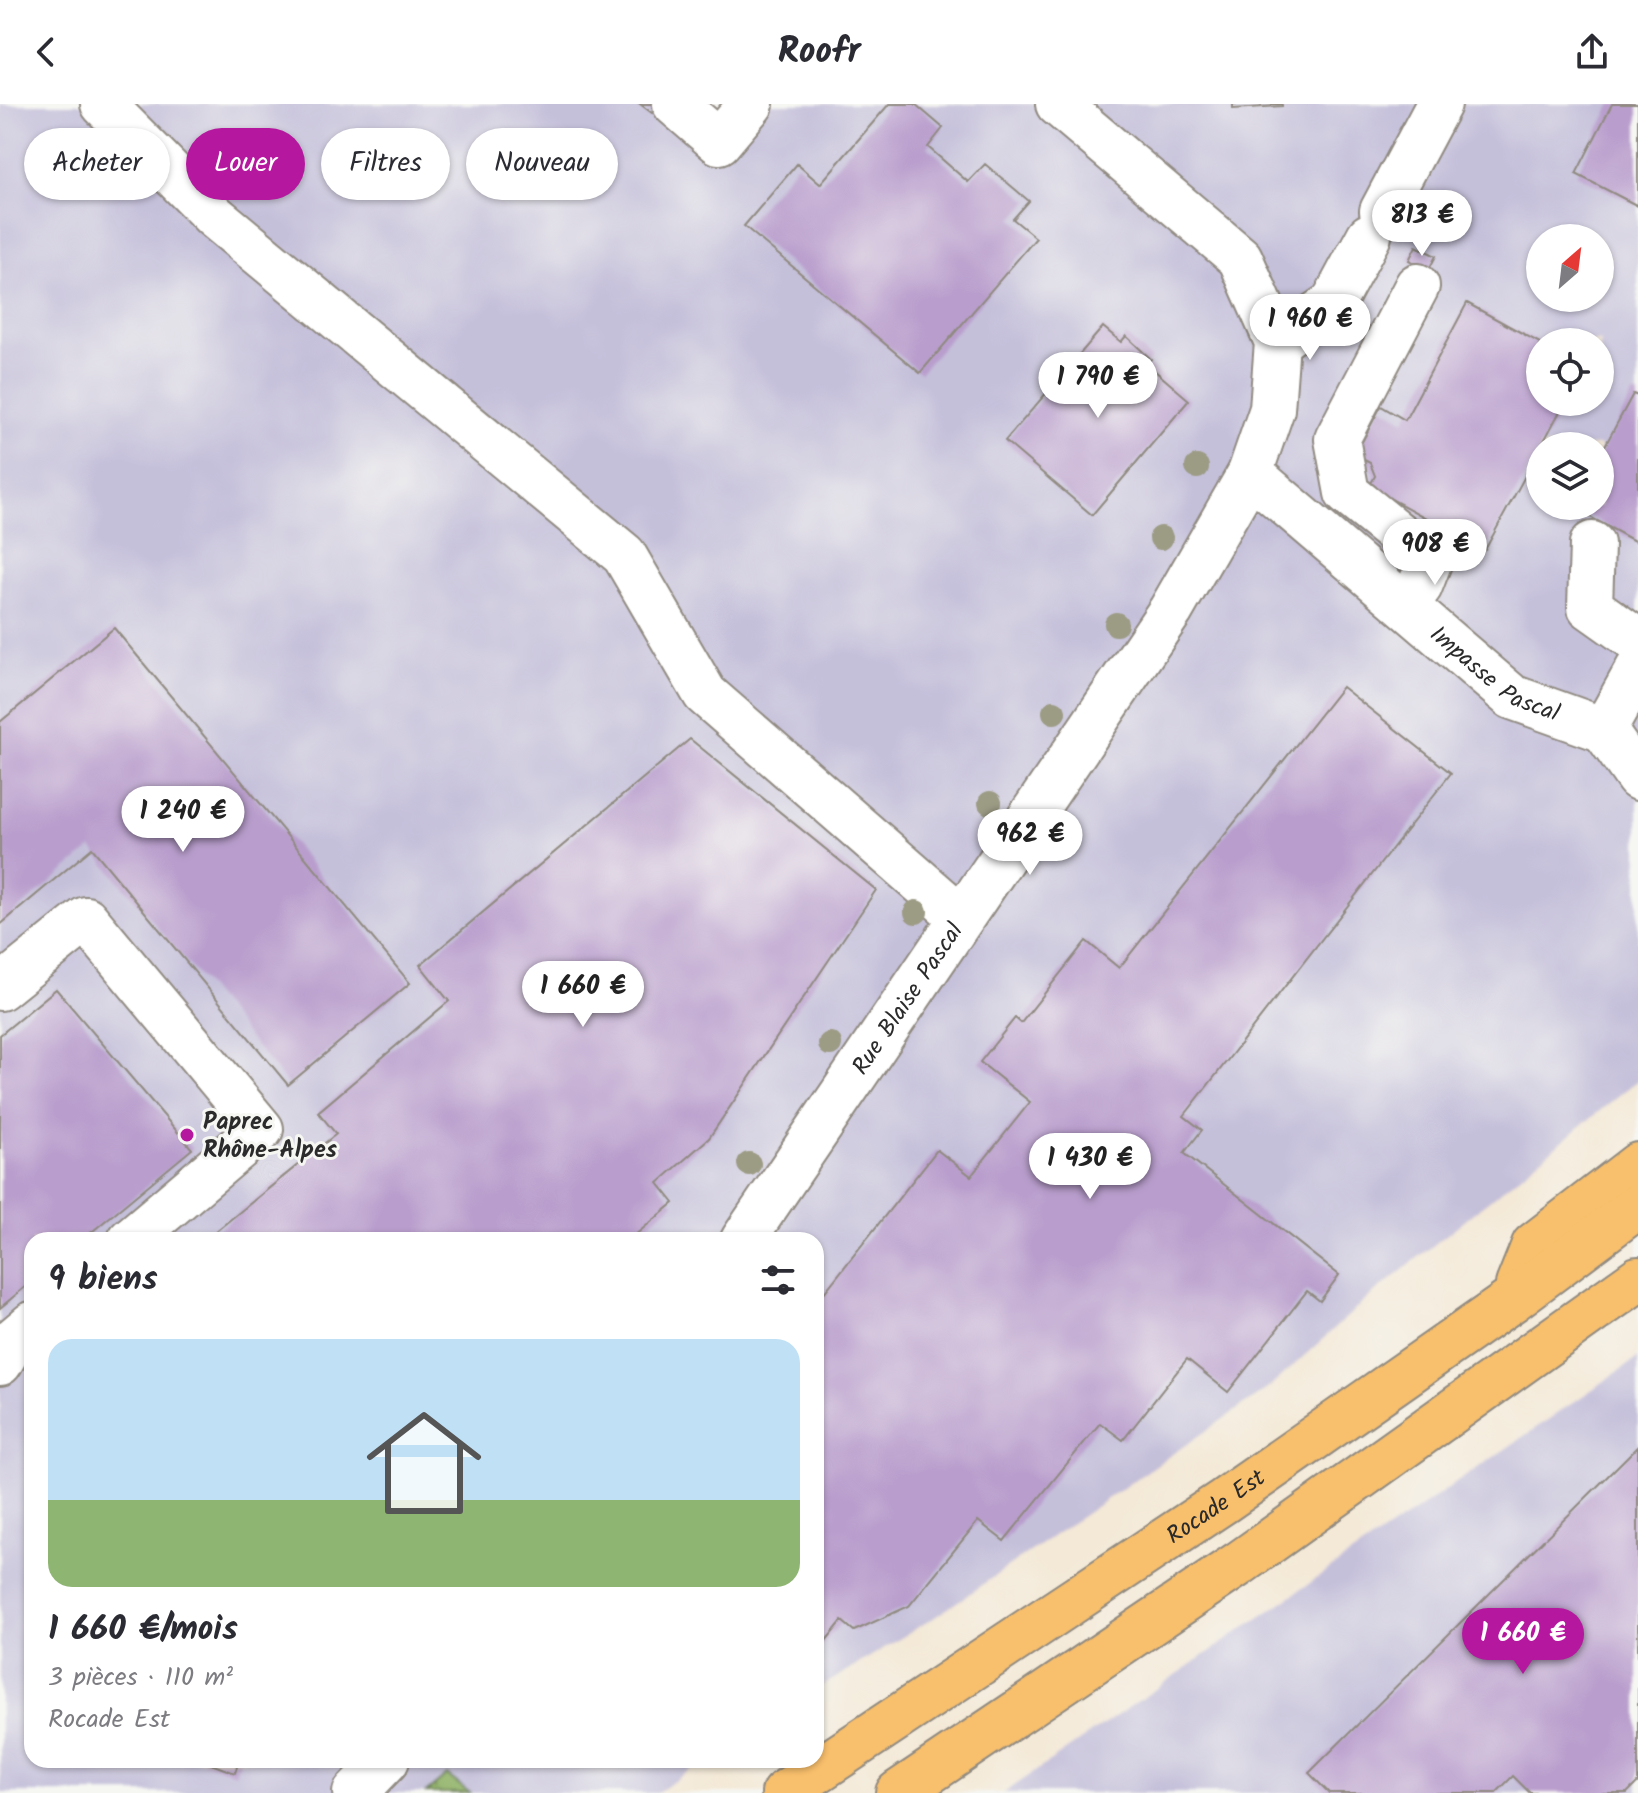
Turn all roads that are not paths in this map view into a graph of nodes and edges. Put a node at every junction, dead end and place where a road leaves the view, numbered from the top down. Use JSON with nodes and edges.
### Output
{"nodes":[{"id":1,"x":103,"y":104,"type":"edge"},
{"id":2,"x":675,"y":104,"type":"edge"},
{"id":3,"x":751,"y":104,"type":"edge"},
{"id":4,"x":1058,"y":104,"type":"edge"},
{"id":5,"x":1439,"y":104,"type":"edge"},
{"id":6,"x":1417,"y":286,"type":"dead end"},
{"id":7,"x":1277,"y":342,"type":"junction"},
{"id":8,"x":1250,"y":473,"type":"junction"},
{"id":9,"x":1592,"y":544,"type":"dead end"},
{"id":10,"x":1405,"y":605,"type":"junction"},
{"id":11,"x":1638,"y":641,"type":"edge"},
{"id":12,"x":1638,"y":669,"type":"edge"},
{"id":13,"x":1604,"y":730,"type":"junction"},
{"id":14,"x":1638,"y":778,"type":"edge"},
{"id":15,"x":961,"y":917,"type":"junction"},
{"id":16,"x":0,"y":988,"type":"edge"},
{"id":17,"x":1638,"y":1165,"type":"edge"},
{"id":18,"x":1638,"y":1206,"type":"edge"},
{"id":19,"x":139,"y":1232,"type":"edge"},
{"id":20,"x":748,"y":1232,"type":"edge"},
{"id":21,"x":1638,"y":1279,"type":"edge"},
{"id":22,"x":1512,"y":1300,"type":"junction"},
{"id":23,"x":24,"y":1331,"type":"edge"},
{"id":24,"x":0,"y":1363,"type":"edge"},
{"id":25,"x":824,"y":1766,"type":"edge"},
{"id":26,"x":379,"y":1768,"type":"edge"},
{"id":27,"x":822,"y":1768,"type":"edge"},
{"id":28,"x":355,"y":1793,"type":"edge"},
{"id":29,"x":784,"y":1793,"type":"edge"},
{"id":30,"x":898,"y":1793,"type":"edge"}],
"edges":[{"from":1,"to":15,"type":"street"},
{"from":2,"to":3,"type":"street"},
{"from":4,"to":7,"type":"street"},
{"from":5,"to":7,"type":"street"},
{"from":6,"to":10,"type":"street"},
{"from":7,"to":8,"type":"street","name":"Rue Blaise Pascal"},
{"from":8,"to":10,"type":"street","name":"Impasse Pascal"},
{"from":8,"to":15,"type":"street","name":"Rue Blaise Pascal"},
{"from":9,"to":11,"type":"street"},
{"from":10,"to":13,"type":"street","name":"Impasse Pascal"},
{"from":12,"to":13,"type":"street"},
{"from":13,"to":14,"type":"street"},
{"from":15,"to":20,"type":"street","name":"Rue Blaise Pascal"},
{"from":16,"to":19,"type":"street"},
{"from":17,"to":22,"type":"highway"},
{"from":18,"to":22,"type":"highway","name":"Rocade Est"},
{"from":21,"to":30,"type":"highway"},
{"from":22,"to":25,"type":"highway","name":"Rocade Est"},
{"from":23,"to":24,"type":"street"},
{"from":26,"to":28,"type":"street"},
{"from":27,"to":29,"type":"highway","name":"Rocade Est"}]}
